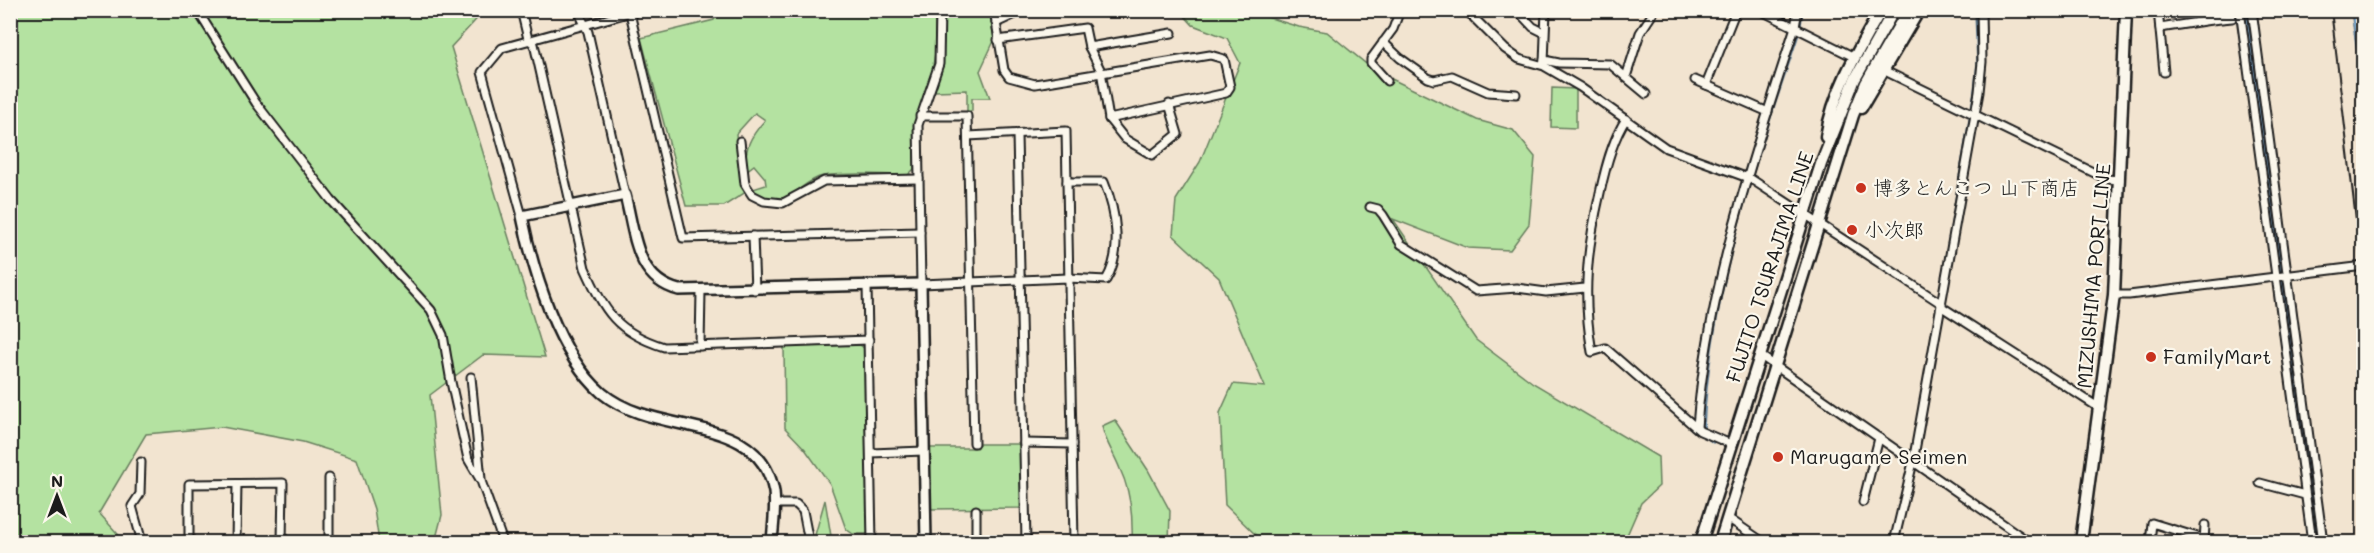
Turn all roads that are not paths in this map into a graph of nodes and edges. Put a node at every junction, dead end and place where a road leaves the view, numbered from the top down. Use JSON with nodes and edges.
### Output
{"nodes":[{"id":1,"x":190,"y":10,"type":"edge"},
{"id":2,"x":197,"y":10,"type":"edge"},
{"id":3,"x":521,"y":10,"type":"edge"},
{"id":4,"x":578,"y":10,"type":"edge"},
{"id":5,"x":639,"y":10,"type":"edge"},
{"id":6,"x":940,"y":10,"type":"edge"},
{"id":7,"x":994,"y":10,"type":"edge"},
{"id":8,"x":1024,"y":10,"type":"edge"},
{"id":9,"x":1400,"y":10,"type":"edge"},
{"id":10,"x":1466,"y":10,"type":"edge"},
{"id":11,"x":1517,"y":10,"type":"edge"},
{"id":12,"x":1546,"y":10,"type":"edge"},
{"id":13,"x":1644,"y":10,"type":"edge"},
{"id":14,"x":1736,"y":10,"type":"edge"},
{"id":15,"x":1760,"y":10,"type":"edge"},
{"id":16,"x":1798,"y":10,"type":"edge"},
{"id":17,"x":1881,"y":10,"type":"edge"},
{"id":18,"x":1894,"y":10,"type":"edge"},
{"id":19,"x":1908,"y":10,"type":"edge"},
{"id":20,"x":1919,"y":10,"type":"edge"},
{"id":21,"x":1981,"y":10,"type":"edge"},
{"id":22,"x":2126,"y":10,"type":"edge"},
{"id":23,"x":2158,"y":10,"type":"edge"},
{"id":24,"x":2210,"y":10,"type":"edge"},
{"id":25,"x":2240,"y":10,"type":"edge"},
{"id":26,"x":2252,"y":10,"type":"edge"},
{"id":27,"x":630,"y":13,"type":"junction"},
{"id":28,"x":1653,"y":13,"type":"edge"},
{"id":29,"x":2232,"y":18,"type":"dead end"},
{"id":30,"x":204,"y":20,"type":"junction"},
{"id":31,"x":2211,"y":21,"type":"junction"},
{"id":32,"x":996,"y":23,"type":"junction"},
{"id":33,"x":583,"y":26,"type":"junction"},
{"id":34,"x":1796,"y":27,"type":"junction"},
{"id":35,"x":2160,"y":28,"type":"junction"},
{"id":36,"x":1543,"y":32,"type":"junction"},
{"id":37,"x":1172,"y":33,"type":"dead end"},
{"id":38,"x":528,"y":39,"type":"junction"},
{"id":39,"x":998,"y":40,"type":"junction"},
{"id":40,"x":1383,"y":42,"type":"junction"},
{"id":41,"x":1089,"y":46,"type":"junction"},
{"id":42,"x":1854,"y":57,"type":"junction"},
{"id":43,"x":1544,"y":63,"type":"junction"},
{"id":44,"x":1883,"y":70,"type":"junction"},
{"id":45,"x":1101,"y":71,"type":"junction"},
{"id":46,"x":2164,"y":72,"type":"dead end"},
{"id":47,"x":1626,"y":77,"type":"junction"},
{"id":48,"x":1695,"y":80,"type":"dead end"},
{"id":49,"x":1387,"y":81,"type":"dead end"},
{"id":50,"x":1706,"y":85,"type":"junction"},
{"id":51,"x":1516,"y":94,"type":"dead end"},
{"id":52,"x":1646,"y":94,"type":"dead end"},
{"id":53,"x":1169,"y":104,"type":"junction"},
{"id":54,"x":1768,"y":112,"type":"junction"},
{"id":55,"x":1972,"y":112,"type":"junction"},
{"id":56,"x":920,"y":116,"type":"junction"},
{"id":57,"x":1109,"y":119,"type":"junction"},
{"id":58,"x":1626,"y":119,"type":"junction"},
{"id":59,"x":1017,"y":135,"type":"junction"},
{"id":60,"x":968,"y":136,"type":"junction"},
{"id":61,"x":1846,"y":136,"type":"junction"},
{"id":62,"x":740,"y":141,"type":"dead end"},
{"id":63,"x":1821,"y":164,"type":"junction"},
{"id":64,"x":1748,"y":177,"type":"junction"},
{"id":65,"x":919,"y":179,"type":"junction"},
{"id":66,"x":2120,"y":180,"type":"junction"},
{"id":67,"x":1067,"y":182,"type":"junction"},
{"id":68,"x":625,"y":195,"type":"junction"},
{"id":69,"x":570,"y":206,"type":"junction"},
{"id":70,"x":1370,"y":207,"type":"dead end"},
{"id":71,"x":1804,"y":214,"type":"junction"},
{"id":72,"x":522,"y":216,"type":"junction"},
{"id":73,"x":1820,"y":226,"type":"junction"},
{"id":74,"x":920,"y":232,"type":"junction"},
{"id":75,"x":753,"y":236,"type":"junction"},
{"id":76,"x":2364,"y":266,"type":"edge"},
{"id":77,"x":2281,"y":277,"type":"junction"},
{"id":78,"x":1068,"y":278,"type":"junction"},
{"id":79,"x":1021,"y":281,"type":"junction"},
{"id":80,"x":970,"y":282,"type":"junction"},
{"id":81,"x":921,"y":284,"type":"junction"},
{"id":82,"x":867,"y":286,"type":"junction"},
{"id":83,"x":1586,"y":288,"type":"junction"},
{"id":84,"x":755,"y":290,"type":"junction"},
{"id":85,"x":701,"y":291,"type":"junction"},
{"id":86,"x":2114,"y":295,"type":"junction"},
{"id":87,"x":1941,"y":304,"type":"junction"},
{"id":88,"x":869,"y":340,"type":"junction"},
{"id":89,"x":700,"y":346,"type":"junction"},
{"id":90,"x":1761,"y":356,"type":"junction"},
{"id":91,"x":1776,"y":366,"type":"junction"},
{"id":92,"x":471,"y":377,"type":"dead end"},
{"id":93,"x":2101,"y":409,"type":"junction"},
{"id":94,"x":1701,"y":430,"type":"junction"},
{"id":95,"x":1879,"y":438,"type":"junction"},
{"id":96,"x":974,"y":443,"type":"dead end"},
{"id":97,"x":1024,"y":443,"type":"junction"},
{"id":98,"x":1072,"y":444,"type":"junction"},
{"id":99,"x":1732,"y":445,"type":"junction"},
{"id":100,"x":924,"y":451,"type":"junction"},
{"id":101,"x":871,"y":453,"type":"junction"},
{"id":102,"x":1912,"y":461,"type":"junction"},
{"id":103,"x":141,"y":462,"type":"dead end"},
{"id":104,"x":329,"y":478,"type":"dead end"},
{"id":105,"x":481,"y":482,"type":"junction"},
{"id":106,"x":2260,"y":483,"type":"dead end"},
{"id":107,"x":237,"y":484,"type":"junction"},
{"id":108,"x":2305,"y":495,"type":"junction"},
{"id":109,"x":1863,"y":502,"type":"dead end"},
{"id":110,"x":775,"y":504,"type":"junction"},
{"id":111,"x":976,"y":510,"type":"dead end"},
{"id":112,"x":1728,"y":518,"type":"junction"},
{"id":113,"x":2205,"y":525,"type":"dead end"},
{"id":114,"x":2204,"y":541,"type":"edge"},
{"id":115,"x":142,"y":543,"type":"edge"},
{"id":116,"x":189,"y":543,"type":"edge"},
{"id":117,"x":236,"y":543,"type":"edge"},
{"id":118,"x":282,"y":543,"type":"edge"},
{"id":119,"x":329,"y":543,"type":"edge"},
{"id":120,"x":503,"y":543,"type":"edge"},
{"id":121,"x":772,"y":543,"type":"edge"},
{"id":122,"x":809,"y":543,"type":"edge"},
{"id":123,"x":872,"y":543,"type":"edge"},
{"id":124,"x":926,"y":543,"type":"edge"},
{"id":125,"x":976,"y":543,"type":"edge"},
{"id":126,"x":1026,"y":543,"type":"edge"},
{"id":127,"x":1074,"y":543,"type":"edge"},
{"id":128,"x":1701,"y":543,"type":"edge"},
{"id":129,"x":1720,"y":543,"type":"edge"},
{"id":130,"x":1763,"y":543,"type":"edge"},
{"id":131,"x":1894,"y":543,"type":"edge"},
{"id":132,"x":2029,"y":543,"type":"edge"},
{"id":133,"x":2081,"y":543,"type":"edge"},
{"id":134,"x":2150,"y":543,"type":"edge"},
{"id":135,"x":2312,"y":543,"type":"edge"},
{"id":136,"x":2323,"y":543,"type":"edge"}],
"edges":[{"from":1,"to":30,"type":"street"},
{"from":2,"to":30,"type":"street"},
{"from":3,"to":38,"type":"street"},
{"from":4,"to":33,"type":"street"},
{"from":5,"to":27,"type":"street"},
{"from":6,"to":56,"type":"street"},
{"from":7,"to":32,"type":"street"},
{"from":8,"to":32,"type":"street"},
{"from":9,"to":40,"type":"street"},
{"from":10,"to":43,"type":"street"},
{"from":11,"to":36,"type":"street"},
{"from":12,"to":36,"type":"street"},
{"from":13,"to":28,"type":"street"},
{"from":14,"to":50,"type":"street"},
{"from":15,"to":34,"type":"street"},
{"from":16,"to":34,"type":"street"},
{"from":17,"to":42,"type":"main road"},
{"from":18,"to":63,"type":"main road","name":"FUJITO TSURAJIMA LINE"},
{"from":19,"to":61,"type":"main road","name":"FUJITO TSURAJIMA LINE"},
{"from":20,"to":44,"type":"main road"},
{"from":21,"to":55,"type":"street"},
{"from":22,"to":66,"type":"main road","name":"MIZUSHIMA PORT LINE"},
{"from":23,"to":35,"type":"street"},
{"from":24,"to":31,"type":"street"},
{"from":25,"to":77,"type":"street"},
{"from":26,"to":77,"type":"street"},
{"from":27,"to":33,"type":"street"},
{"from":27,"to":75,"type":"street"},
{"from":28,"to":47,"type":"street"},
{"from":29,"to":31,"type":"street"},
{"from":30,"to":105,"type":"street"},
{"from":31,"to":35,"type":"street"},
{"from":32,"to":39,"type":"street"},
{"from":33,"to":38,"type":"street"},
{"from":33,"to":68,"type":"street"},
{"from":34,"to":42,"type":"street"},
{"from":34,"to":54,"type":"street"},
{"from":35,"to":46,"type":"street"},
{"from":36,"to":43,"type":"street"},
{"from":37,"to":41,"type":"street"},
{"from":38,"to":69,"type":"street"},
{"from":38,"to":72,"type":"street"},
{"from":39,"to":41,"type":"street"},
{"from":39,"to":45,"type":"street"},
{"from":40,"to":49,"type":"street"},
{"from":40,"to":51,"type":"street"},
{"from":41,"to":45,"type":"street"},
{"from":42,"to":63,"type":"main road"},
{"from":43,"to":47,"type":"street"},
{"from":43,"to":58,"type":"street"},
{"from":44,"to":55,"type":"street"},
{"from":44,"to":61,"type":"main road"},
{"from":45,"to":53,"type":"street"},
{"from":45,"to":57,"type":"street"},
{"from":47,"to":52,"type":"street"},
{"from":48,"to":50,"type":"street"},
{"from":50,"to":54,"type":"street"},
{"from":53,"to":57,"type":"street"},
{"from":53,"to":57,"type":"street"},
{"from":54,"to":64,"type":"street"},
{"from":55,"to":66,"type":"street"},
{"from":55,"to":87,"type":"street"},
{"from":56,"to":60,"type":"street"},
{"from":56,"to":65,"type":"street"},
{"from":58,"to":64,"type":"street"},
{"from":58,"to":83,"type":"street"},
{"from":59,"to":60,"type":"street"},
{"from":59,"to":67,"type":"street"},
{"from":59,"to":79,"type":"street"},
{"from":60,"to":80,"type":"street"},
{"from":61,"to":73,"type":"main road","name":"FUJITO TSURAJIMA LINE"},
{"from":62,"to":65,"type":"street"},
{"from":63,"to":71,"type":"main road","name":"FUJITO TSURAJIMA LINE"},
{"from":64,"to":71,"type":"street"},
{"from":64,"to":94,"type":"street"},
{"from":65,"to":74,"type":"street"},
{"from":66,"to":86,"type":"main road","name":"MIZUSHIMA PORT LINE"},
{"from":67,"to":78,"type":"street"},
{"from":67,"to":78,"type":"street"},
{"from":68,"to":69,"type":"street"},
{"from":68,"to":85,"type":"street"},
{"from":69,"to":72,"type":"street"},
{"from":69,"to":89,"type":"street"},
{"from":70,"to":83,"type":"street"},
{"from":71,"to":73,"type":"street"},
{"from":71,"to":90,"type":"main road","name":"FUJITO TSURAJIMA LINE"},
{"from":72,"to":110,"type":"street"},
{"from":73,"to":87,"type":"street"},
{"from":73,"to":91,"type":"main road","name":"FUJITO TSURAJIMA LINE"},
{"from":74,"to":75,"type":"street"},
{"from":74,"to":81,"type":"street"},
{"from":75,"to":84,"type":"street"},
{"from":76,"to":77,"type":"street"},
{"from":77,"to":86,"type":"street"},
{"from":77,"to":108,"type":"street"},
{"from":77,"to":136,"type":"street"},
{"from":78,"to":79,"type":"street"},
{"from":78,"to":98,"type":"street"},
{"from":79,"to":80,"type":"street"},
{"from":79,"to":97,"type":"street"},
{"from":80,"to":81,"type":"street"},
{"from":80,"to":96,"type":"street"},
{"from":81,"to":82,"type":"street"},
{"from":81,"to":100,"type":"street"},
{"from":82,"to":84,"type":"street"},
{"from":82,"to":88,"type":"street"},
{"from":83,"to":94,"type":"street"},
{"from":84,"to":85,"type":"street"},
{"from":85,"to":89,"type":"street"},
{"from":86,"to":93,"type":"main road","name":"MIZUSHIMA PORT LINE"},
{"from":87,"to":93,"type":"street"},
{"from":87,"to":102,"type":"street"},
{"from":88,"to":89,"type":"street"},
{"from":88,"to":101,"type":"street"},
{"from":90,"to":91,"type":"street"},
{"from":90,"to":99,"type":"main road","name":"FUJITO TSURAJIMA LINE"},
{"from":91,"to":95,"type":"street"},
{"from":91,"to":112,"type":"main road","name":"FUJITO TSURAJIMA LINE"},
{"from":92,"to":105,"type":"street"},
{"from":93,"to":133,"type":"main road","name":"MIZUSHIMA PORT LINE"},
{"from":94,"to":99,"type":"street"},
{"from":95,"to":102,"type":"street"},
{"from":95,"to":109,"type":"street"},
{"from":97,"to":98,"type":"street"},
{"from":97,"to":126,"type":"street"},
{"from":98,"to":127,"type":"street"},
{"from":99,"to":128,"type":"main road","name":"FUJITO TSURAJIMA LINE"},
{"from":100,"to":101,"type":"street"},
{"from":100,"to":124,"type":"street"},
{"from":101,"to":123,"type":"street"},
{"from":102,"to":131,"type":"street"},
{"from":102,"to":132,"type":"street"},
{"from":103,"to":115,"type":"street"},
{"from":104,"to":119,"type":"street"},
{"from":105,"to":120,"type":"street"},
{"from":106,"to":108,"type":"street"},
{"from":107,"to":116,"type":"street"},
{"from":107,"to":117,"type":"street"},
{"from":107,"to":118,"type":"street"},
{"from":108,"to":135,"type":"street"},
{"from":110,"to":121,"type":"street"},
{"from":110,"to":122,"type":"street"},
{"from":111,"to":125,"type":"street"},
{"from":112,"to":129,"type":"main road","name":"FUJITO TSURAJIMA LINE"},
{"from":112,"to":130,"type":"street"},
{"from":113,"to":114,"type":"street"},
{"from":114,"to":134,"type":"street"}]}
